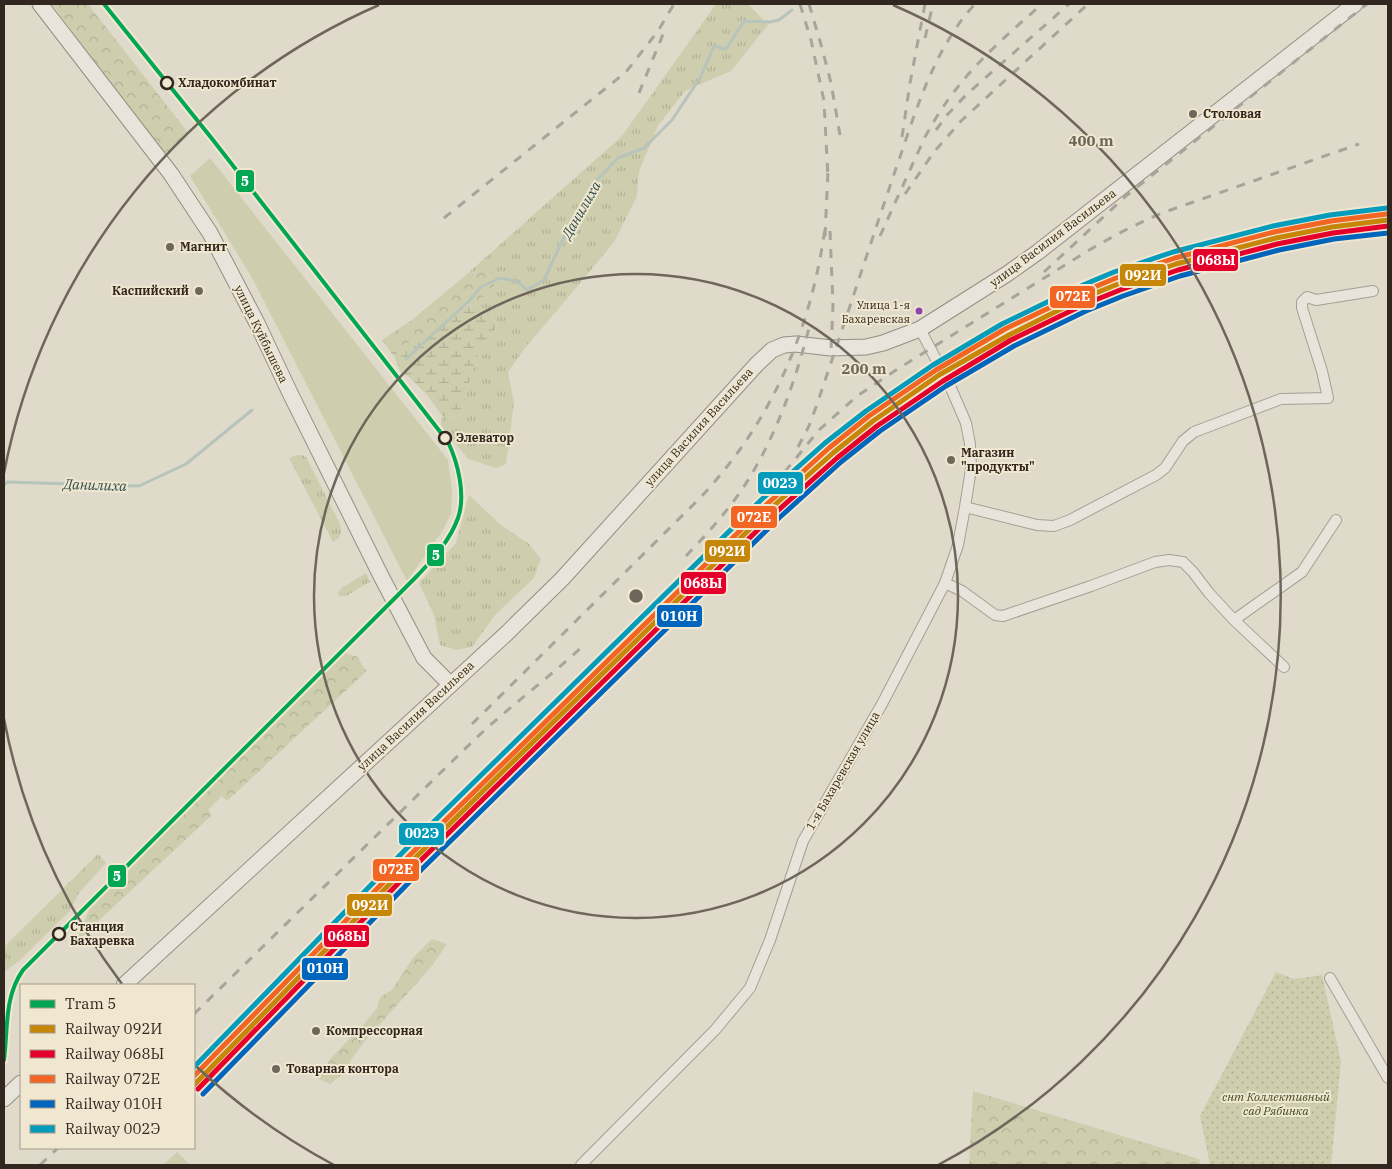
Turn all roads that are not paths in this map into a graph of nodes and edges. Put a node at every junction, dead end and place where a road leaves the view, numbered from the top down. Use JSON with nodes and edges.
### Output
{"nodes":[{"id":1,"x":40,"y":4,"type":"edge"},
{"id":2,"x":1355,"y":4,"type":"edge"},
{"id":3,"x":1373,"y":291,"type":"dead end"},
{"id":4,"x":920,"y":329,"type":"junction"},
{"id":5,"x":965,"y":507,"type":"junction"},
{"id":6,"x":1336,"y":520,"type":"dead end"},
{"id":7,"x":945,"y":583,"type":"junction"},
{"id":8,"x":1234,"y":620,"type":"junction"},
{"id":9,"x":1284,"y":667,"type":"dead end"},
{"id":10,"x":450,"y":684,"type":"junction"},
{"id":11,"x":1330,"y":978,"type":"dead end"},
{"id":12,"x":125,"y":984,"type":"edge"},
{"id":13,"x":1388,"y":1078,"type":"edge"},
{"id":14,"x":20,"y":1084,"type":"edge"},
{"id":15,"x":4,"y":1099,"type":"edge"},
{"id":16,"x":581,"y":1165,"type":"edge"}],
"edges":[{"from":1,"to":10,"type":"main road","name":"улица Куйбышева"},
{"from":2,"to":4,"type":"main road","name":"улица Василия Васильева"},
{"from":3,"to":5,"type":"street"},
{"from":4,"to":5,"type":"street","name":"1-я Бахаревская улица"},
{"from":4,"to":10,"type":"main road","name":"улица Василия Васильева"},
{"from":5,"to":7,"type":"street","name":"1-я Бахаревская улица"},
{"from":6,"to":8,"type":"street"},
{"from":7,"to":8,"type":"street"},
{"from":7,"to":16,"type":"street","name":"1-я Бахаревская улица"},
{"from":8,"to":9,"type":"street"},
{"from":10,"to":12,"type":"main road","name":"улица Василия Васильева"},
{"from":11,"to":13,"type":"street"},
{"from":14,"to":15,"type":"main road"}]}
